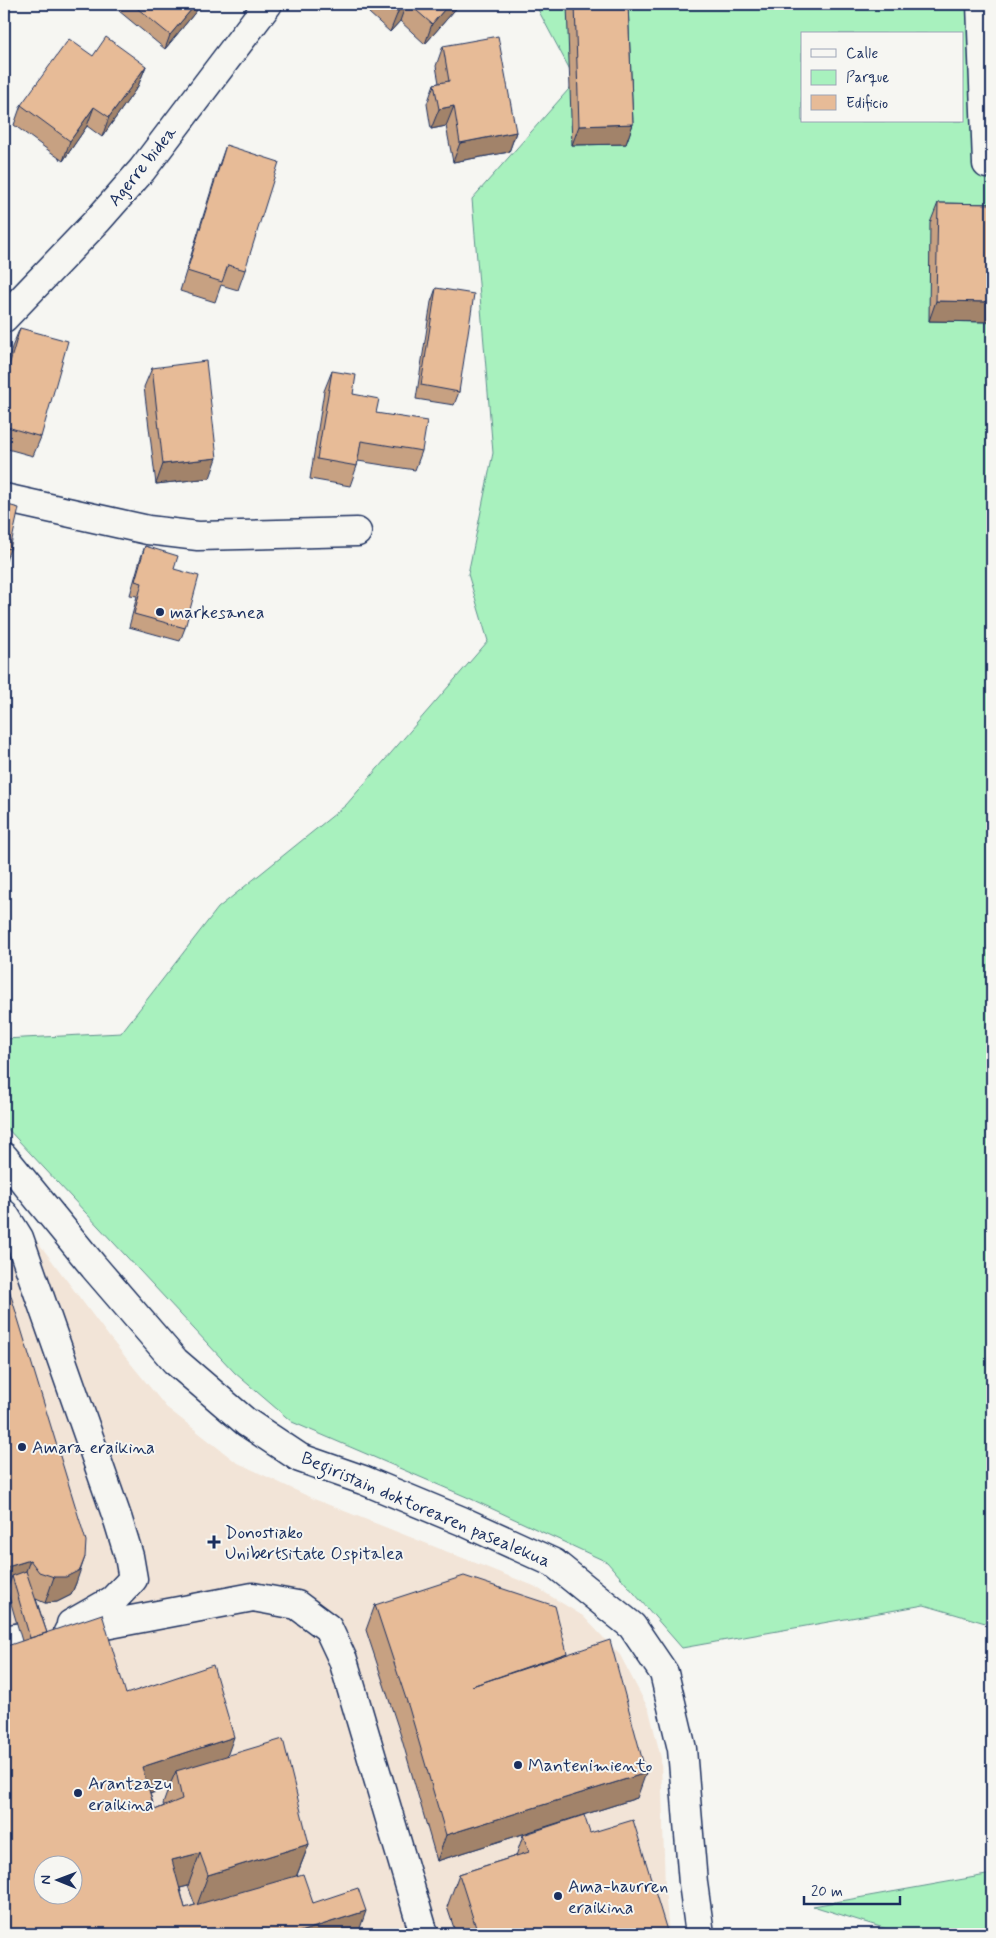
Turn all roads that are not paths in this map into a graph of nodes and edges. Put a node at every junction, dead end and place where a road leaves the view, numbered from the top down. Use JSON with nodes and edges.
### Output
{"nodes":[{"id":1,"x":268,"y":4,"type":"edge"},
{"id":2,"x":981,"y":4,"type":"edge"},
{"id":3,"x":987,"y":164,"type":"dead end"},
{"id":4,"x":4,"y":318,"type":"edge"},
{"id":5,"x":4,"y":498,"type":"edge"},
{"id":6,"x":357,"y":532,"type":"dead end"},
{"id":7,"x":4,"y":1157,"type":"edge"},
{"id":8,"x":4,"y":1214,"type":"edge"},
{"id":9,"x":29,"y":1636,"type":"edge"},
{"id":10,"x":424,"y":1934,"type":"edge"},
{"id":11,"x":700,"y":1934,"type":"edge"}],
"edges":[{"from":1,"to":4,"type":"street","name":"Agerre bidea"},
{"from":2,"to":3,"type":"street"},
{"from":5,"to":6,"type":"street"},
{"from":7,"to":11,"type":"street","name":"Begiristain doktorearen pasealekua"},
{"from":8,"to":9,"type":"street"},
{"from":9,"to":10,"type":"street"}]}
